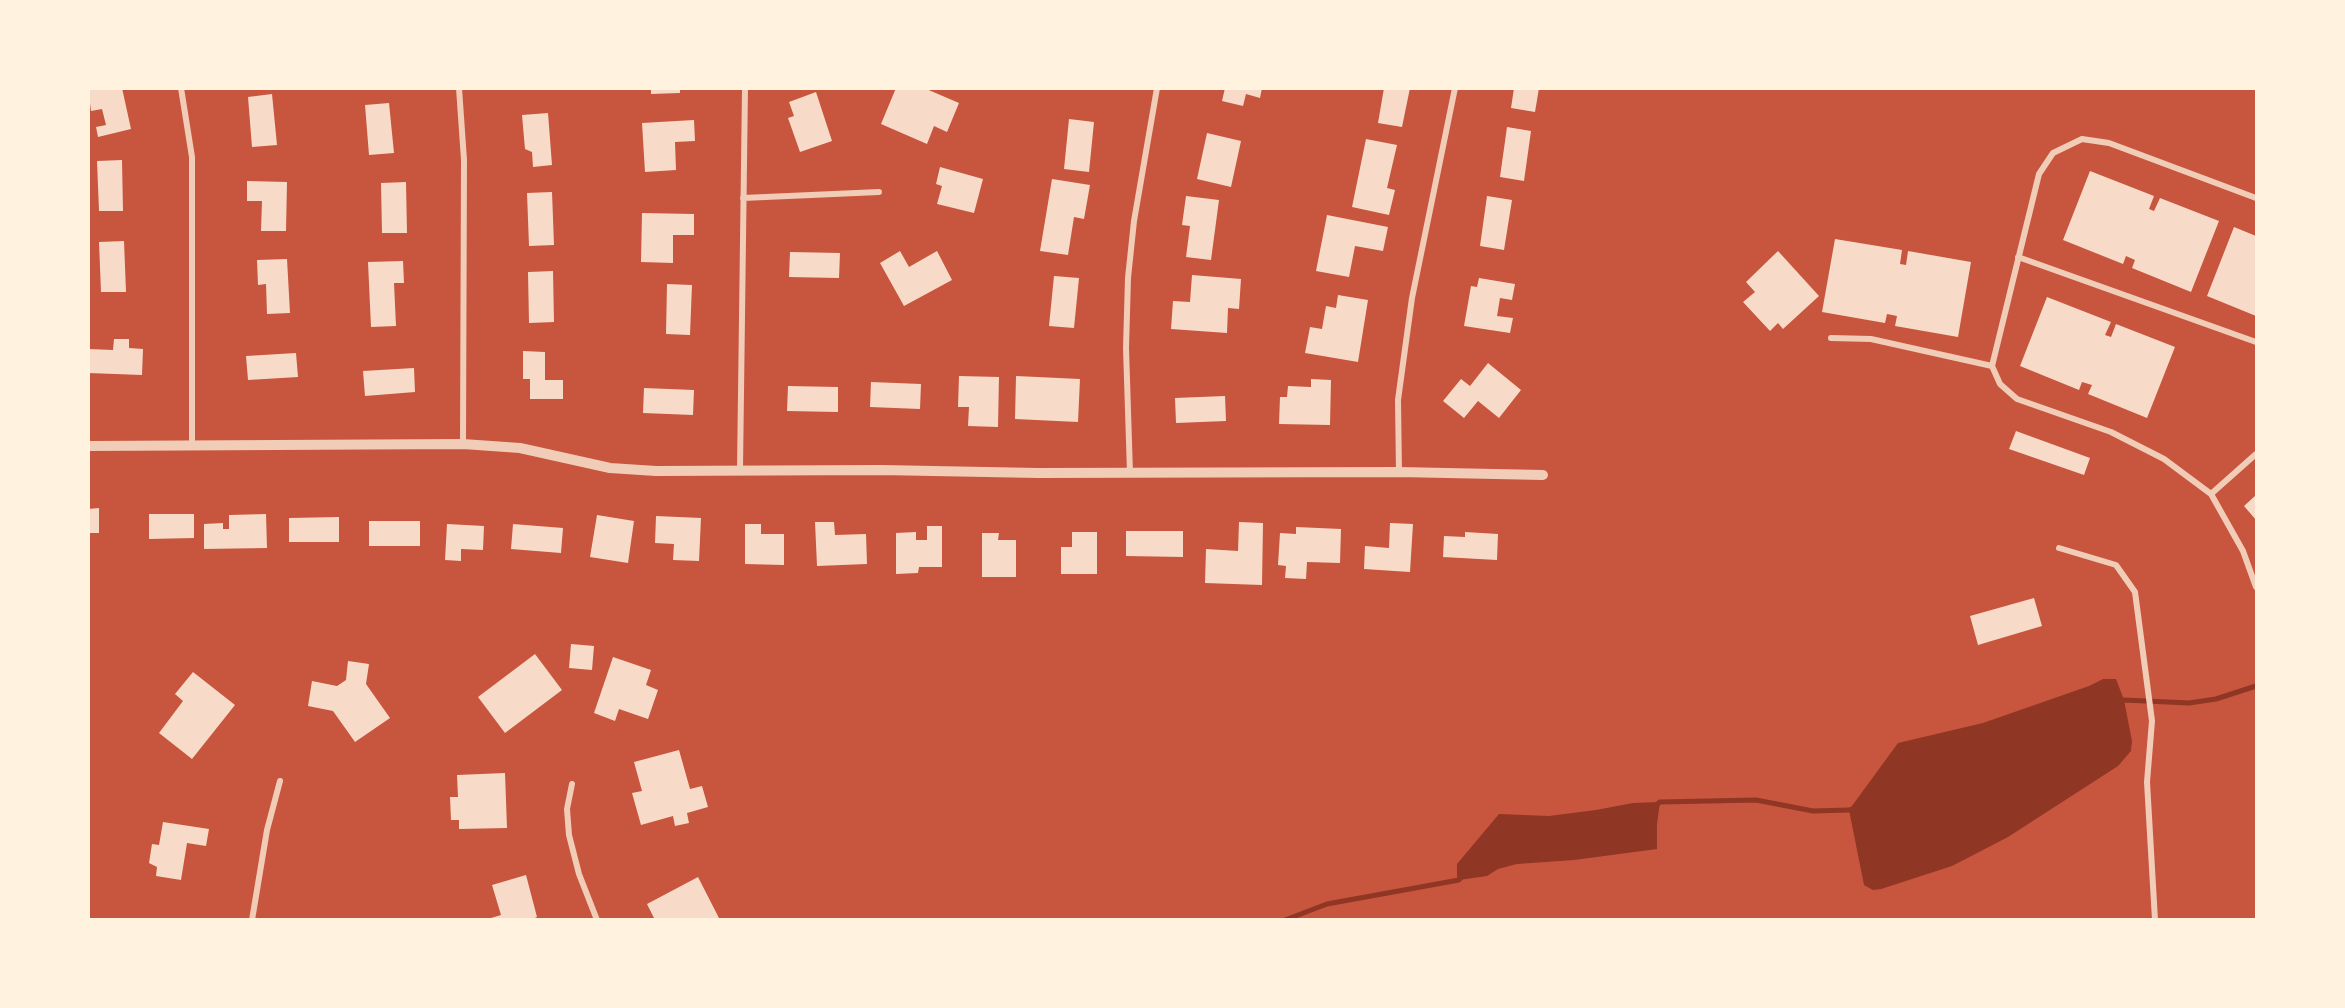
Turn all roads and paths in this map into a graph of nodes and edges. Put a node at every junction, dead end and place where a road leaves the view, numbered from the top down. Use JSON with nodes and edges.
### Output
{"nodes":[{"id":1,"x":182,"y":88,"type":"edge"},
{"id":2,"x":459,"y":88,"type":"edge"},
{"id":3,"x":745,"y":88,"type":"edge"},
{"id":4,"x":1157,"y":88,"type":"edge"},
{"id":5,"x":1455,"y":88,"type":"edge"},
{"id":6,"x":879,"y":192,"type":"dead end"},
{"id":7,"x":742,"y":198,"type":"junction"},
{"id":8,"x":2256,"y":198,"type":"edge"},
{"id":9,"x":2018,"y":257,"type":"junction"},
{"id":10,"x":1831,"y":338,"type":"dead end"},
{"id":11,"x":2256,"y":342,"type":"edge"},
{"id":12,"x":1992,"y":366,"type":"junction"},
{"id":13,"x":464,"y":444,"type":"junction"},
{"id":14,"x":88,"y":446,"type":"edge"},
{"id":15,"x":192,"y":447,"type":"junction"},
{"id":16,"x":2256,"y":454,"type":"edge"},
{"id":17,"x":740,"y":469,"type":"junction"},
{"id":18,"x":1399,"y":472,"type":"junction"},
{"id":19,"x":1130,"y":473,"type":"junction"},
{"id":20,"x":1543,"y":475,"type":"dead end"},
{"id":21,"x":2211,"y":494,"type":"junction"},
{"id":22,"x":2059,"y":548,"type":"dead end"},
{"id":23,"x":2256,"y":587,"type":"edge"},
{"id":24,"x":280,"y":781,"type":"dead end"},
{"id":25,"x":572,"y":784,"type":"dead end"},
{"id":26,"x":252,"y":920,"type":"edge"},
{"id":27,"x":597,"y":920,"type":"edge"},
{"id":28,"x":2155,"y":920,"type":"edge"}],
"edges":[{"from":1,"to":15,"type":"street"},
{"from":2,"to":13,"type":"street"},
{"from":3,"to":7,"type":"street"},
{"from":4,"to":19,"type":"street"},
{"from":5,"to":18,"type":"street"},
{"from":6,"to":7,"type":"street"},
{"from":7,"to":17,"type":"street"},
{"from":8,"to":9,"type":"street"},
{"from":9,"to":11,"type":"street"},
{"from":9,"to":12,"type":"street"},
{"from":10,"to":12,"type":"street"},
{"from":12,"to":21,"type":"street"},
{"from":13,"to":15,"type":"street"},
{"from":13,"to":17,"type":"street"},
{"from":14,"to":15,"type":"street"},
{"from":16,"to":21,"type":"street"},
{"from":17,"to":19,"type":"street"},
{"from":18,"to":19,"type":"street"},
{"from":18,"to":20,"type":"street"},
{"from":21,"to":23,"type":"street"},
{"from":22,"to":28,"type":"street"},
{"from":24,"to":26,"type":"street"},
{"from":25,"to":27,"type":"street"}]}
